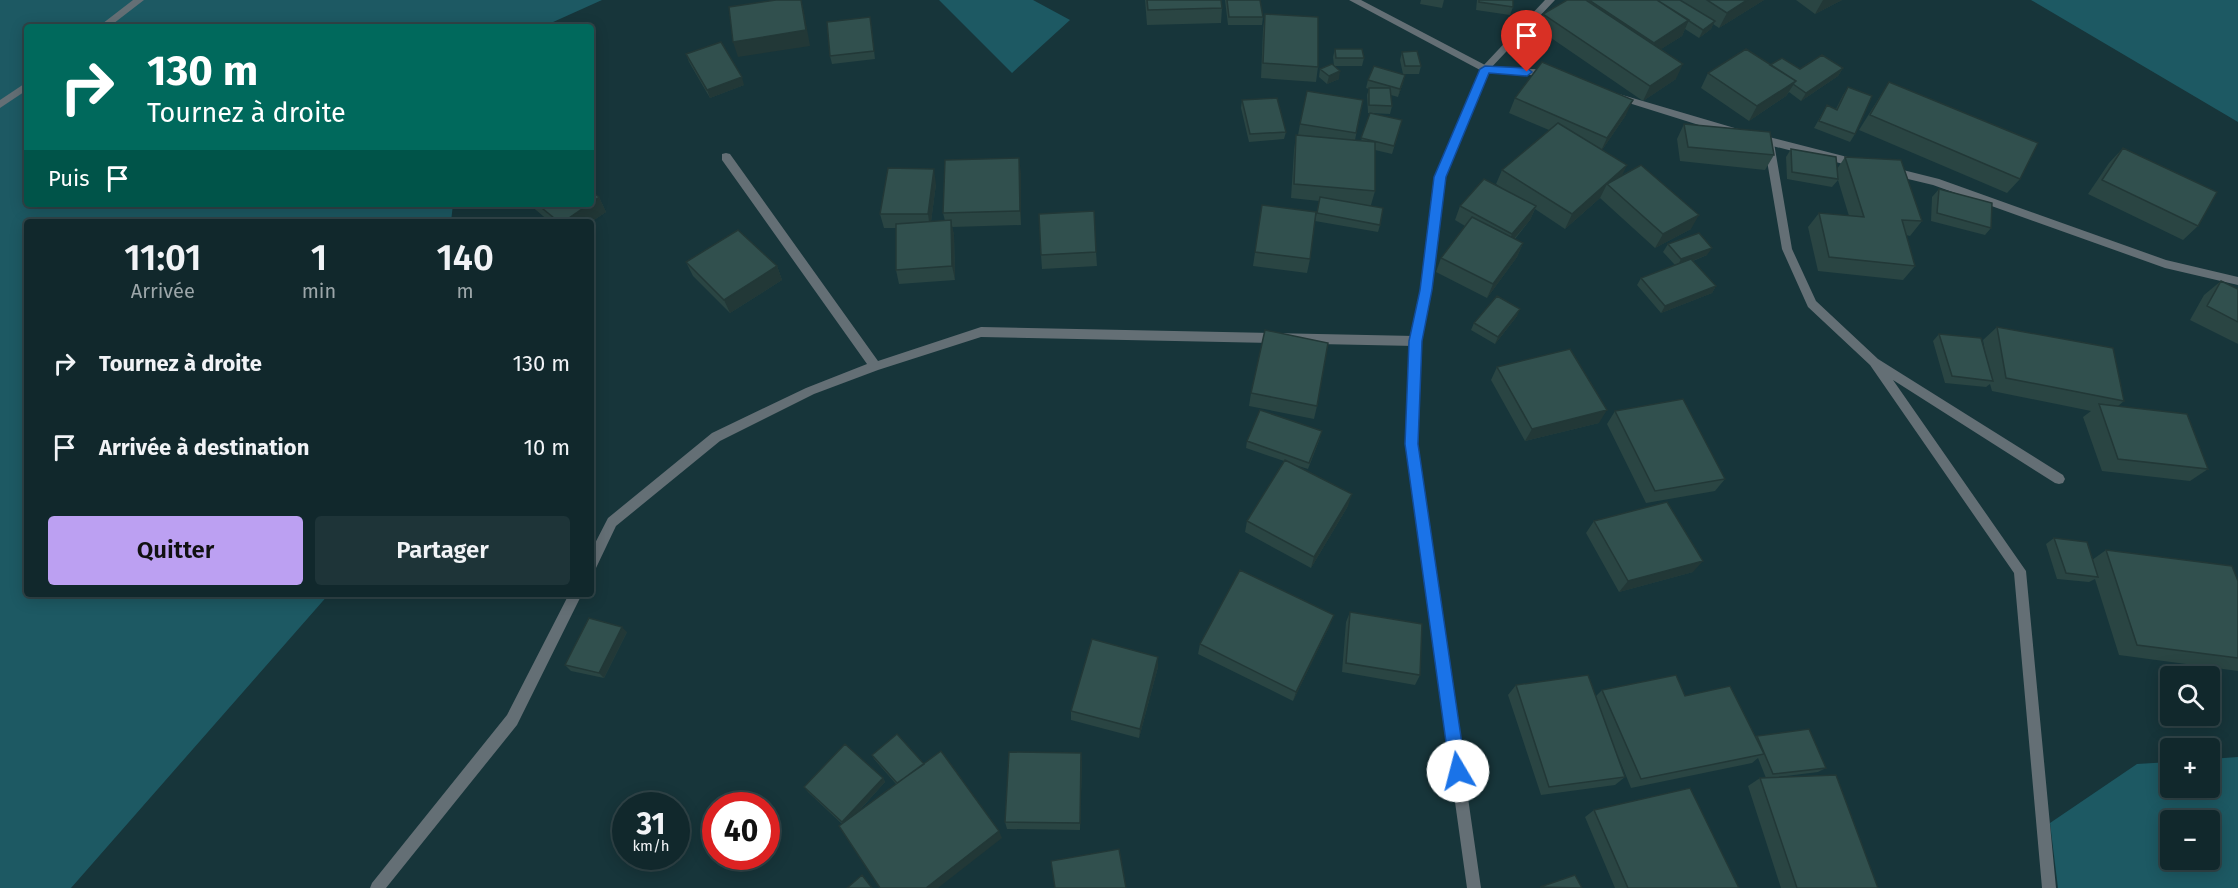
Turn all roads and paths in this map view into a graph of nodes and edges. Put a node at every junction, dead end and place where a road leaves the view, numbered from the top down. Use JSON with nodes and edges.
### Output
{"nodes":[{"id":1,"x":138,"y":0,"type":"edge"},
{"id":2,"x":1353,"y":0,"type":"edge"},
{"id":3,"x":1550,"y":0,"type":"edge"},
{"id":4,"x":107,"y":24,"type":"edge"},
{"id":5,"x":1485,"y":69,"type":"junction"},
{"id":6,"x":1558,"y":77,"type":"edge"},
{"id":7,"x":24,"y":87,"type":"edge"},
{"id":8,"x":1613,"y":95,"type":"edge"},
{"id":9,"x":0,"y":105,"type":"edge"},
{"id":10,"x":1769,"y":142,"type":"junction"},
{"id":11,"x":726,"y":157,"type":"dead end"},
{"id":12,"x":2238,"y":281,"type":"edge"},
{"id":13,"x":1415,"y":341,"type":"junction"},
{"id":14,"x":1874,"y":362,"type":"junction"},
{"id":15,"x":875,"y":366,"type":"junction"},
{"id":16,"x":2059,"y":479,"type":"dead end"},
{"id":17,"x":594,"y":558,"type":"edge"},
{"id":18,"x":574,"y":597,"type":"edge"},
{"id":19,"x":377,"y":888,"type":"edge"},
{"id":20,"x":1474,"y":888,"type":"edge"},
{"id":21,"x":2049,"y":888,"type":"edge"}],
"edges":[{"from":1,"to":4,"type":"street"},
{"from":2,"to":5,"type":"street"},
{"from":3,"to":5,"type":"street"},
{"from":5,"to":6,"type":"street"},
{"from":5,"to":13,"type":"street"},
{"from":7,"to":9,"type":"street"},
{"from":8,"to":10,"type":"street"},
{"from":10,"to":12,"type":"street"},
{"from":10,"to":14,"type":"street"},
{"from":11,"to":15,"type":"street"},
{"from":13,"to":15,"type":"street"},
{"from":13,"to":20,"type":"street"},
{"from":14,"to":16,"type":"street"},
{"from":14,"to":21,"type":"street"},
{"from":15,"to":17,"type":"street"},
{"from":18,"to":19,"type":"street"}]}
